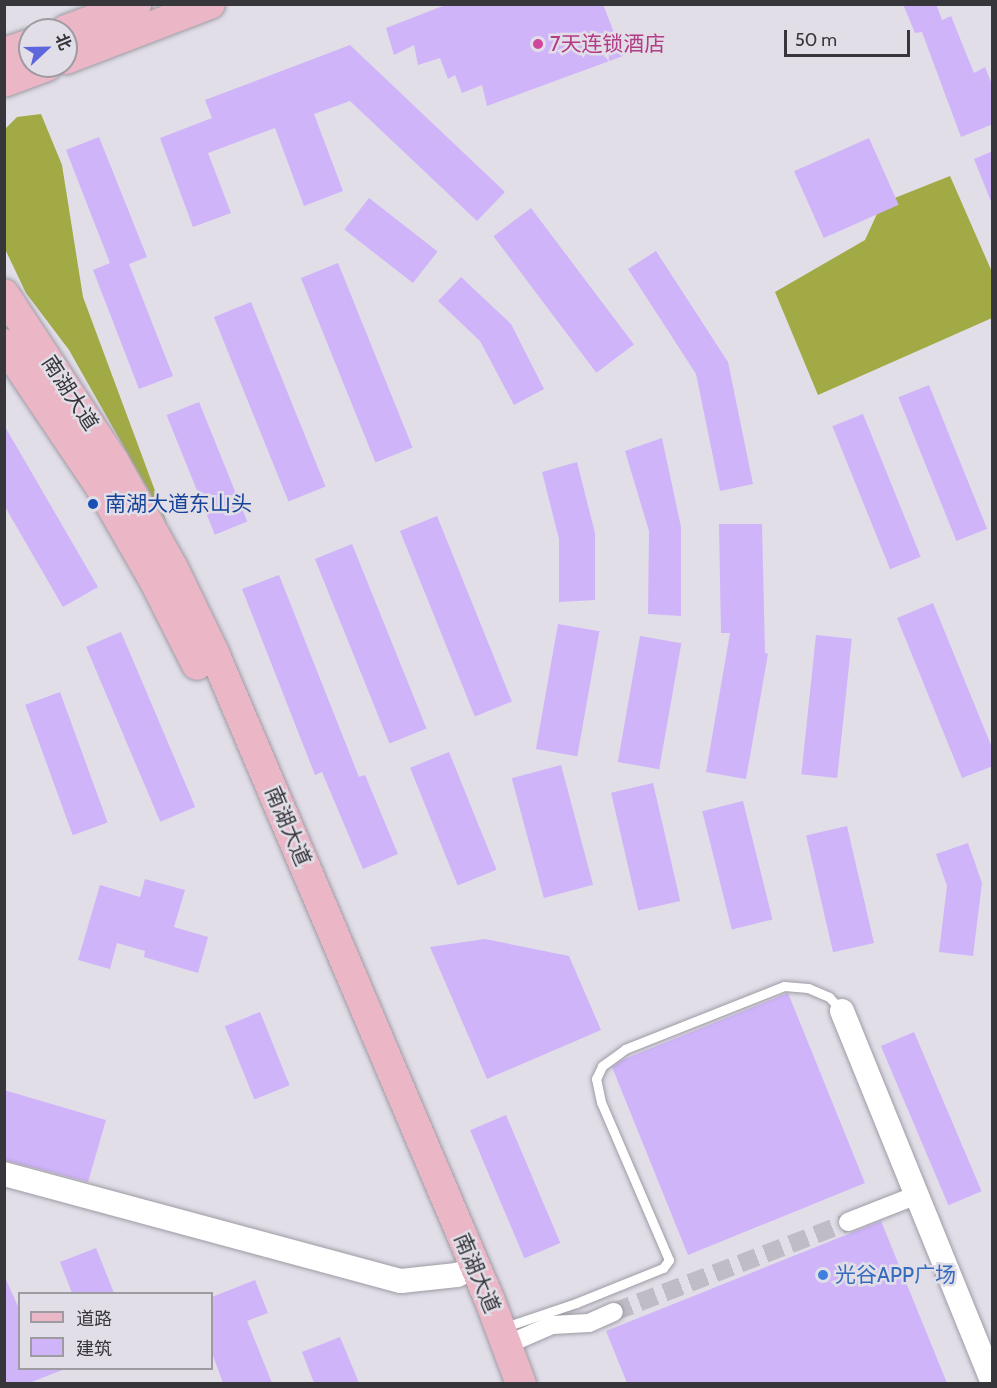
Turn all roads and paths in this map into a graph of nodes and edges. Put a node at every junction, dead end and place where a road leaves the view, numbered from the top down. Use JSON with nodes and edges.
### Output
{"nodes":[{"id":1,"x":135,"y":4,"type":"edge"},
{"id":2,"x":210,"y":4,"type":"edge"},
{"id":3,"x":78,"y":25,"type":"edge"},
{"id":4,"x":78,"y":54,"type":"edge"},
{"id":5,"x":4,"y":294,"type":"edge"},
{"id":6,"x":4,"y":344,"type":"edge"},
{"id":7,"x":842,"y":1011,"type":"joint"},
{"id":8,"x":4,"y":1174,"type":"edge"},
{"id":9,"x":916,"y":1195,"type":"junction"},
{"id":10,"x":848,"y":1222,"type":"tunnel mouth"},
{"id":11,"x":466,"y":1271,"type":"junction"},
{"id":12,"x":614,"y":1312,"type":"tunnel mouth"},
{"id":13,"x":503,"y":1337,"type":"junction"},
{"id":14,"x":993,"y":1381,"type":"edge"},
{"id":15,"x":500,"y":1383,"type":"edge"},
{"id":16,"x":521,"y":1383,"type":"edge"}],
"edges":[{"from":1,"to":3,"type":"main road"},
{"from":2,"to":4,"type":"main road"},
{"from":5,"to":11,"type":"main road","name":"南湖大道"},
{"from":6,"to":11,"type":"main road","name":"南湖大道"},
{"from":7,"to":9,"type":"street"},
{"from":7,"to":13,"type":"lane"},
{"from":8,"to":11,"type":"street"},
{"from":9,"to":10,"type":"street"},
{"from":9,"to":14,"type":"street"},
{"from":11,"to":13,"type":"main road","name":"南湖大道"},
{"from":11,"to":15,"type":"main road","name":"南湖大道"},
{"from":12,"to":13,"type":"street"},
{"from":13,"to":16,"type":"main road","name":"南湖大道"}]}
